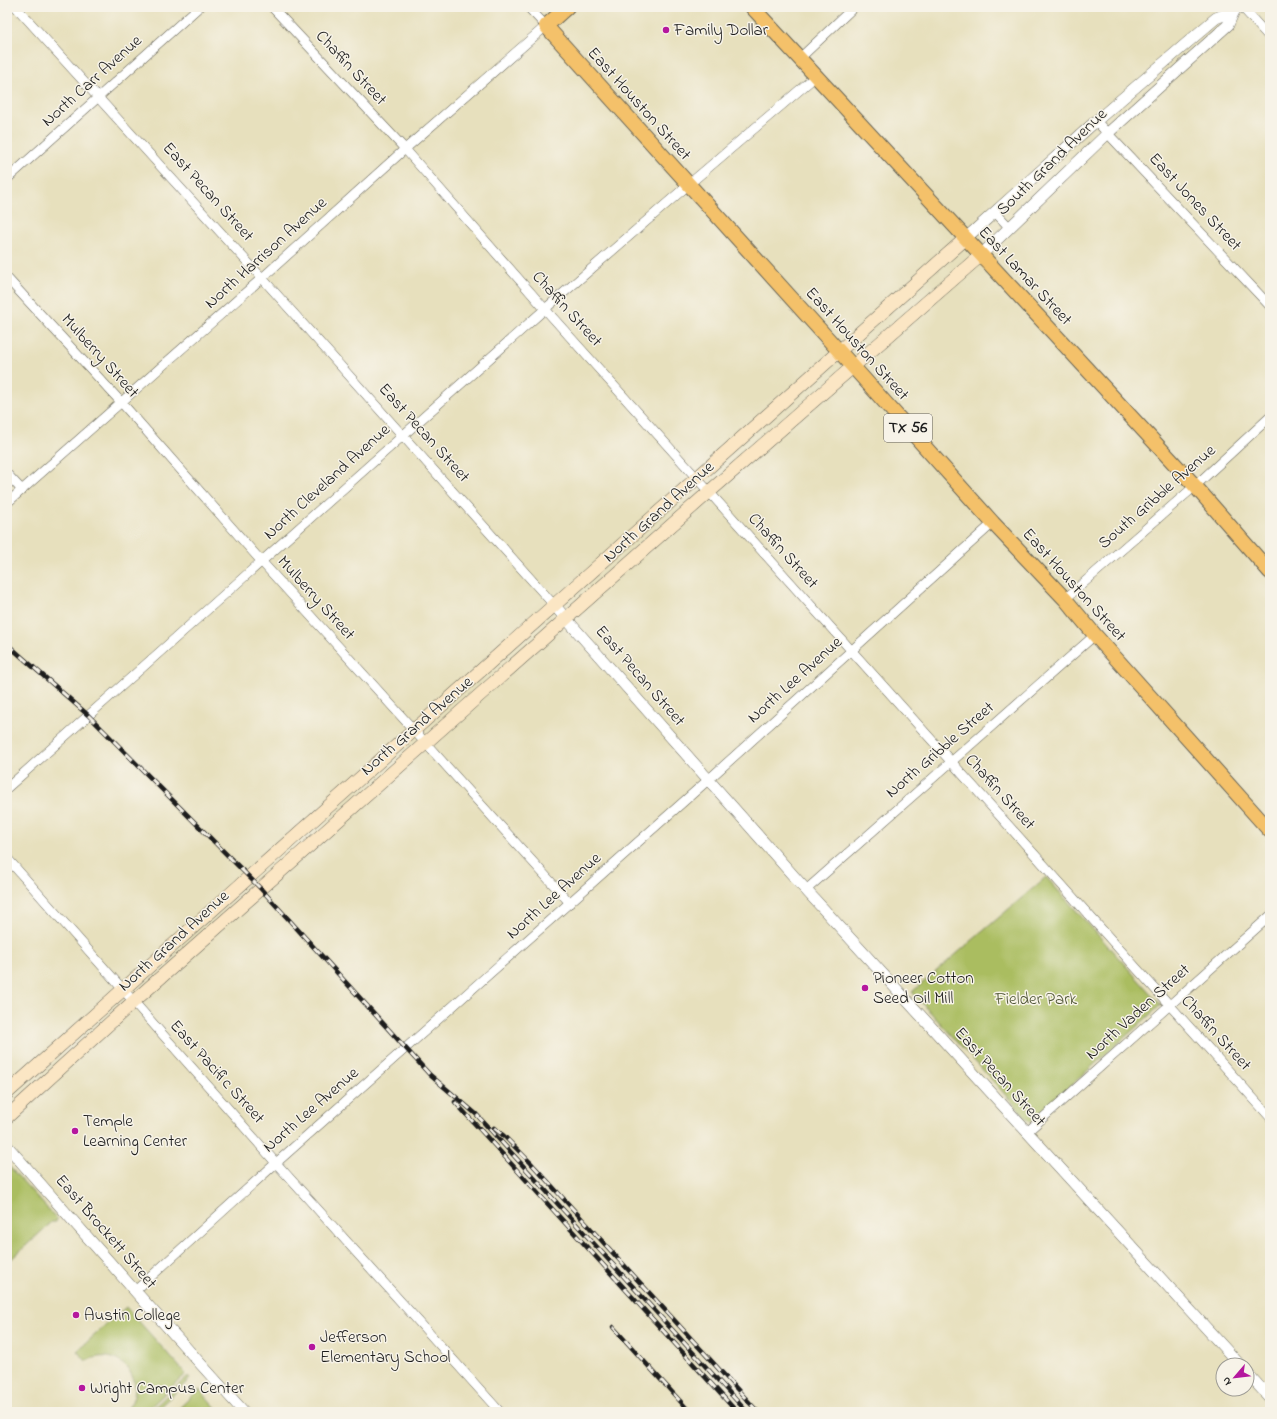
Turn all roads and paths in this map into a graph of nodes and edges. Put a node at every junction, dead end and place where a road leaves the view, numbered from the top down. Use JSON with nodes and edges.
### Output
{"nodes":[{"id":1,"x":16,"y":7,"type":"edge"},
{"id":2,"x":199,"y":7,"type":"edge"},
{"id":3,"x":272,"y":7,"type":"edge"},
{"id":4,"x":528,"y":7,"type":"edge"},
{"id":5,"x":567,"y":7,"type":"edge"},
{"id":6,"x":752,"y":7,"type":"edge"},
{"id":7,"x":854,"y":7,"type":"edge"},
{"id":8,"x":1238,"y":8,"type":"edge"},
{"id":9,"x":546,"y":26,"type":"junction"},
{"id":10,"x":1270,"y":38,"type":"edge"},
{"id":11,"x":799,"y":58,"type":"junction"},
{"id":12,"x":816,"y":76,"type":"junction"},
{"id":13,"x":99,"y":98,"type":"junction"},
{"id":14,"x":1096,"y":121,"type":"junction"},
{"id":15,"x":1108,"y":133,"type":"junction"},
{"id":16,"x":405,"y":149,"type":"junction"},
{"id":17,"x":7,"y":179,"type":"edge"},
{"id":18,"x":688,"y":184,"type":"junction"},
{"id":19,"x":995,"y":212,"type":"junction"},
{"id":20,"x":1010,"y":228,"type":"junction"},
{"id":21,"x":966,"y":238,"type":"junction"},
{"id":22,"x":981,"y":255,"type":"junction"},
{"id":23,"x":7,"y":278,"type":"edge"},
{"id":24,"x":262,"y":278,"type":"junction"},
{"id":25,"x":1270,"y":306,"type":"edge"},
{"id":26,"x":545,"y":309,"type":"junction"},
{"id":27,"x":840,"y":350,"type":"junction"},
{"id":28,"x":853,"y":366,"type":"junction"},
{"id":29,"x":121,"y":402,"type":"junction"},
{"id":30,"x":1270,"y":417,"type":"edge"},
{"id":31,"x":403,"y":435,"type":"junction"},
{"id":32,"x":7,"y":474,"type":"edge"},
{"id":33,"x":697,"y":478,"type":"junction"},
{"id":34,"x":1195,"y":486,"type":"junction"},
{"id":35,"x":22,"y":490,"type":"junction"},
{"id":36,"x":709,"y":492,"type":"junction"},
{"id":37,"x":7,"y":503,"type":"edge"},
{"id":38,"x":993,"y":523,"type":"junction"},
{"id":39,"x":262,"y":562,"type":"junction"},
{"id":40,"x":1270,"y":572,"type":"edge"},
{"id":41,"x":1065,"y":599,"type":"junction"},
{"id":42,"x":554,"y":605,"type":"junction"},
{"id":43,"x":566,"y":618,"type":"junction"},
{"id":44,"x":1095,"y":635,"type":"junction"},
{"id":45,"x":851,"y":650,"type":"junction"},
{"id":46,"x":413,"y":730,"type":"junction"},
{"id":47,"x":425,"y":743,"type":"junction"},
{"id":48,"x":951,"y":762,"type":"junction"},
{"id":49,"x":708,"y":780,"type":"junction"},
{"id":50,"x":7,"y":788,"type":"edge"},
{"id":51,"x":1270,"y":831,"type":"edge"},
{"id":52,"x":7,"y":858,"type":"edge"},
{"id":53,"x":806,"y":890,"type":"junction"},
{"id":54,"x":570,"y":902,"type":"junction"},
{"id":55,"x":1270,"y":916,"type":"edge"},
{"id":56,"x":122,"y":989,"type":"junction"},
{"id":57,"x":133,"y":1002,"type":"junction"},
{"id":58,"x":1169,"y":1005,"type":"junction"},
{"id":59,"x":7,"y":1092,"type":"edge"},
{"id":60,"x":7,"y":1117,"type":"edge"},
{"id":61,"x":1270,"y":1117,"type":"edge"},
{"id":62,"x":1027,"y":1132,"type":"junction"},
{"id":63,"x":7,"y":1146,"type":"edge"},
{"id":64,"x":276,"y":1163,"type":"junction"},
{"id":65,"x":135,"y":1291,"type":"junction"},
{"id":66,"x":1233,"y":1357,"type":"edge"},
{"id":67,"x":1255,"y":1382,"type":"edge"},
{"id":68,"x":1270,"y":1398,"type":"edge"},
{"id":69,"x":244,"y":1412,"type":"edge"},
{"id":70,"x":500,"y":1412,"type":"edge"}],
"edges":[{"from":1,"to":13,"type":"street","name":"East Pecan Street"},
{"from":2,"to":13,"type":"street","name":"North Carr Avenue"},
{"from":3,"to":16,"type":"street","name":"Chaffin Street"},
{"from":4,"to":9,"type":"street","name":"East Houston Street"},
{"from":5,"to":9,"type":"main road"},
{"from":6,"to":11,"type":"main road","name":"East Lamar Street"},
{"from":7,"to":11,"type":"street"},
{"from":8,"to":10,"type":"street"},
{"from":8,"to":14,"type":"street","name":"South Grand Avenue"},
{"from":8,"to":15,"type":"street","name":"South Grand Avenue"},
{"from":9,"to":16,"type":"street","name":"North Harrison Avenue"},
{"from":9,"to":18,"type":"main road","name":"East Houston Street","number":"TX 56"},
{"from":11,"to":12,"type":"main road","name":"East Lamar Street"},
{"from":12,"to":18,"type":"street","name":"North Cleveland Avenue"},
{"from":12,"to":21,"type":"main road","name":"East Lamar Street"},
{"from":13,"to":17,"type":"street","name":"North Carr Avenue"},
{"from":13,"to":24,"type":"street","name":"East Pecan Street"},
{"from":14,"to":15,"type":"street","name":"East Jones Street"},
{"from":14,"to":19,"type":"street","name":"South Grand Avenue"},
{"from":15,"to":20,"type":"street","name":"South Grand Avenue"},
{"from":15,"to":25,"type":"street","name":"East Jones Street"},
{"from":16,"to":24,"type":"street","name":"North Harrison Avenue"},
{"from":16,"to":26,"type":"street","name":"Chaffin Street"},
{"from":18,"to":26,"type":"street","name":"North Cleveland Avenue"},
{"from":18,"to":27,"type":"main road","name":"East Houston Street","number":"TX 56"},
{"from":19,"to":20,"type":"street"},
{"from":19,"to":21,"type":"street","name":"South Grand Avenue"},
{"from":20,"to":22,"type":"street","name":"South Grand Avenue"},
{"from":21,"to":22,"type":"main road","name":"East Lamar Street"},
{"from":21,"to":27,"type":"main road","name":"South Grand Avenue"},
{"from":22,"to":28,"type":"main road","name":"South Grand Avenue"},
{"from":22,"to":34,"type":"main road","name":"East Lamar Street"},
{"from":23,"to":29,"type":"street","name":"Mulberry Street"},
{"from":24,"to":29,"type":"street","name":"North Harrison Avenue"},
{"from":24,"to":31,"type":"street","name":"East Pecan Street"},
{"from":26,"to":31,"type":"street","name":"North Cleveland Avenue"},
{"from":26,"to":33,"type":"street","name":"Chaffin Street"},
{"from":27,"to":28,"type":"main road","name":"East Houston Street","number":"TX 56"},
{"from":27,"to":33,"type":"main road","name":"North Grand Avenue"},
{"from":28,"to":36,"type":"main road","name":"North Grand Avenue"},
{"from":28,"to":38,"type":"main road","name":"East Houston Street","number":"TX 56"},
{"from":29,"to":35,"type":"street","name":"North Harrison Avenue"},
{"from":29,"to":39,"type":"street","name":"Mulberry Street"},
{"from":30,"to":34,"type":"street","name":"South Gribble Avenue"},
{"from":31,"to":39,"type":"street","name":"North Cleveland Avenue"},
{"from":31,"to":42,"type":"street","name":"East Pecan Street"},
{"from":32,"to":35,"type":"street"},
{"from":33,"to":36,"type":"street","name":"Chaffin Street"},
{"from":33,"to":42,"type":"main road","name":"North Grand Avenue"},
{"from":34,"to":40,"type":"main road","name":"East Lamar Street"},
{"from":34,"to":41,"type":"street","name":"South Gribble Avenue"},
{"from":35,"to":37,"type":"street","name":"North Harrison Avenue"},
{"from":36,"to":43,"type":"main road","name":"North Grand Avenue"},
{"from":36,"to":45,"type":"street","name":"Chaffin Street"},
{"from":38,"to":41,"type":"main road","name":"East Houston Street","number":"TX 56"},
{"from":38,"to":45,"type":"street","name":"North Lee Avenue"},
{"from":39,"to":46,"type":"street","name":"Mulberry Street"},
{"from":39,"to":50,"type":"street","name":"North Cleveland Avenue"},
{"from":41,"to":44,"type":"main road","name":"East Houston Street","number":"TX 56"},
{"from":42,"to":43,"type":"street","name":"East Pecan Street"},
{"from":42,"to":46,"type":"main road","name":"North Grand Avenue"},
{"from":43,"to":47,"type":"main road","name":"North Grand Avenue"},
{"from":43,"to":49,"type":"street","name":"East Pecan Street"},
{"from":44,"to":48,"type":"street","name":"North Gribble Street"},
{"from":44,"to":51,"type":"main road","name":"East Houston Street","number":"TX 56"},
{"from":45,"to":48,"type":"street","name":"Chaffin Street"},
{"from":45,"to":49,"type":"street","name":"North Lee Avenue"},
{"from":46,"to":47,"type":"street","name":"Mulberry Street"},
{"from":46,"to":56,"type":"main road","name":"North Grand Avenue"},
{"from":47,"to":54,"type":"street","name":"Mulberry Street"},
{"from":47,"to":57,"type":"main road","name":"North Grand Avenue"},
{"from":48,"to":53,"type":"street","name":"North Gribble Street"},
{"from":48,"to":58,"type":"street","name":"Chaffin Street"},
{"from":49,"to":53,"type":"street","name":"East Pecan Street"},
{"from":49,"to":54,"type":"street","name":"North Lee Avenue"},
{"from":52,"to":56,"type":"street","name":"East Pacific Street"},
{"from":53,"to":62,"type":"street","name":"East Pecan Street"},
{"from":54,"to":64,"type":"street","name":"North Lee Avenue"},
{"from":55,"to":58,"type":"street","name":"North Vaden Street"},
{"from":56,"to":57,"type":"street","name":"East Pacific Street"},
{"from":56,"to":59,"type":"main road","name":"North Grand Avenue"},
{"from":57,"to":60,"type":"main road","name":"North Grand Avenue"},
{"from":57,"to":64,"type":"street","name":"East Pacific Street"},
{"from":58,"to":61,"type":"street","name":"Chaffin Street"},
{"from":58,"to":62,"type":"street","name":"North Vaden Street"},
{"from":62,"to":66,"type":"street","name":"East Pecan Street"},
{"from":63,"to":65,"type":"street","name":"East Brockett Street"},
{"from":64,"to":65,"type":"street","name":"North Lee Avenue"},
{"from":64,"to":70,"type":"street","name":"East Pacific Street"},
{"from":65,"to":69,"type":"street","name":"East Brockett Street"},
{"from":67,"to":68,"type":"street"}]}
